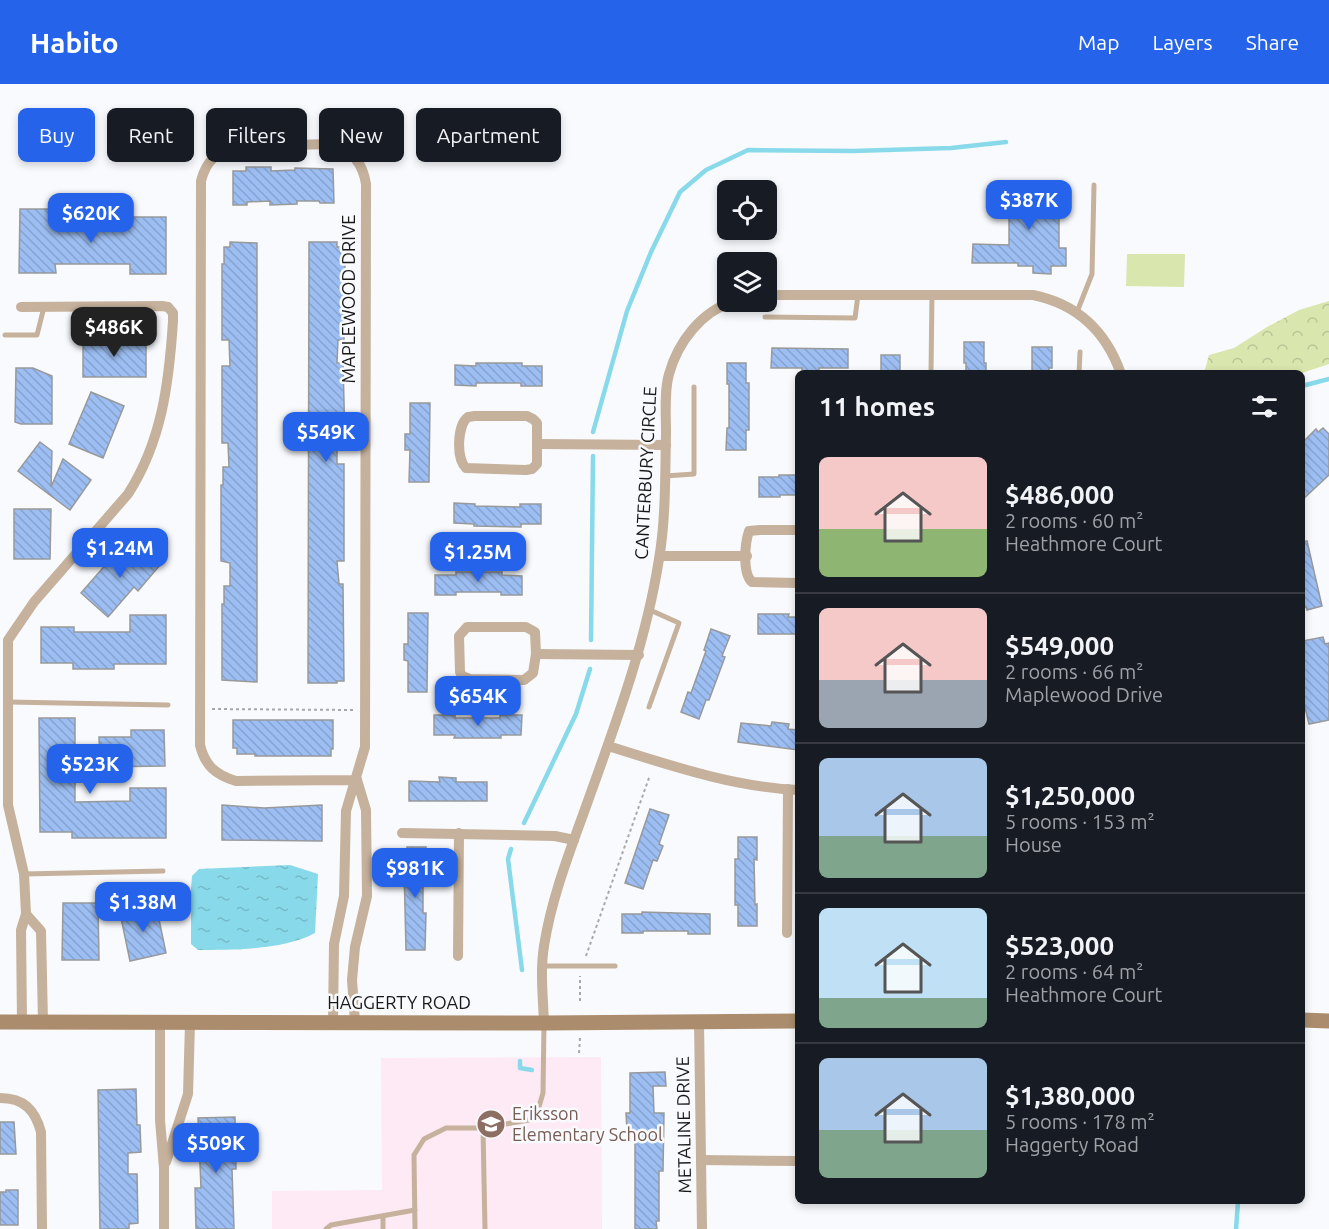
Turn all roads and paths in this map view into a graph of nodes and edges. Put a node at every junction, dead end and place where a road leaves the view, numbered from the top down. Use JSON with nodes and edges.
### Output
{"nodes":[{"id":1,"x":1094,"y":185,"type":"dead end"},
{"id":2,"x":858,"y":294,"type":"junction"},
{"id":3,"x":932,"y":294,"type":"junction"},
{"id":4,"x":777,"y":295,"type":"edge"},
{"id":5,"x":21,"y":307,"type":"dead end"},
{"id":6,"x":44,"y":307,"type":"junction"},
{"id":7,"x":717,"y":309,"type":"edge"},
{"id":8,"x":1077,"y":312,"type":"junction"},
{"id":9,"x":765,"y":317,"type":"dead end"},
{"id":10,"x":4,"y":335,"type":"dead end"},
{"id":11,"x":1080,"y":352,"type":"dead end"},
{"id":12,"x":931,"y":370,"type":"edge"},
{"id":13,"x":1079,"y":370,"type":"edge"},
{"id":14,"x":1120,"y":370,"type":"edge"},
{"id":15,"x":694,"y":387,"type":"dead end"},
{"id":16,"x":537,"y":444,"type":"junction"},
{"id":17,"x":666,"y":445,"type":"junction"},
{"id":18,"x":665,"y":476,"type":"junction"},
{"id":19,"x":795,"y":530,"type":"edge"},
{"id":20,"x":660,"y":556,"type":"junction"},
{"id":21,"x":747,"y":556,"type":"junction"},
{"id":22,"x":795,"y":583,"type":"edge"},
{"id":23,"x":650,"y":610,"type":"junction"},
{"id":24,"x":536,"y":654,"type":"junction"},
{"id":25,"x":639,"y":655,"type":"junction"},
{"id":26,"x":7,"y":702,"type":"junction"},
{"id":27,"x":168,"y":705,"type":"dead end"},
{"id":28,"x":649,"y":707,"type":"dead end"},
{"id":29,"x":206,"y":709,"type":"dead end"},
{"id":30,"x":356,"y":710,"type":"dead end"},
{"id":31,"x":608,"y":746,"type":"junction"},
{"id":32,"x":650,"y":775,"type":"dead end"},
{"id":33,"x":357,"y":780,"type":"junction"},
{"id":34,"x":793,"y":789,"type":"edge"},
{"id":35,"x":402,"y":833,"type":"dead end"},
{"id":36,"x":459,"y":833,"type":"junction"},
{"id":37,"x":574,"y":840,"type":"junction"},
{"id":38,"x":163,"y":871,"type":"dead end"},
{"id":39,"x":24,"y":874,"type":"junction"},
{"id":40,"x":26,"y":914,"type":"junction"},
{"id":41,"x":788,"y":933,"type":"dead end"},
{"id":42,"x":458,"y":956,"type":"dead end"},
{"id":43,"x":585,"y":958,"type":"dead end"},
{"id":44,"x":542,"y":966,"type":"junction"},
{"id":45,"x":615,"y":966,"type":"dead end"},
{"id":46,"x":580,"y":972,"type":"dead end"},
{"id":47,"x":580,"y":1001,"type":"dead end"},
{"id":48,"x":1305,"y":1020,"type":"edge"},
{"id":49,"x":699,"y":1021,"type":"junction"},
{"id":50,"x":795,"y":1021,"type":"edge"},
{"id":51,"x":1329,"y":1021,"type":"edge"},
{"id":52,"x":0,"y":1022,"type":"edge"},
{"id":53,"x":22,"y":1022,"type":"junction"},
{"id":54,"x":43,"y":1022,"type":"junction"},
{"id":55,"x":333,"y":1022,"type":"junction"},
{"id":56,"x":355,"y":1022,"type":"junction"},
{"id":57,"x":160,"y":1023,"type":"junction"},
{"id":58,"x":190,"y":1023,"type":"junction"},
{"id":59,"x":544,"y":1023,"type":"junction"},
{"id":60,"x":580,"y":1037,"type":"dead end"},
{"id":61,"x":579,"y":1053,"type":"dead end"},
{"id":62,"x":0,"y":1098,"type":"edge"},
{"id":63,"x":483,"y":1128,"type":"junction"},
{"id":64,"x":701,"y":1160,"type":"junction"},
{"id":65,"x":795,"y":1161,"type":"edge"},
{"id":66,"x":164,"y":1168,"type":"junction"},
{"id":67,"x":415,"y":1210,"type":"junction"},
{"id":68,"x":383,"y":1216,"type":"junction"},
{"id":69,"x":42,"y":1229,"type":"edge"},
{"id":70,"x":164,"y":1229,"type":"edge"},
{"id":71,"x":326,"y":1229,"type":"edge"},
{"id":72,"x":383,"y":1229,"type":"edge"},
{"id":73,"x":415,"y":1229,"type":"edge"},
{"id":74,"x":485,"y":1229,"type":"edge"},
{"id":75,"x":702,"y":1229,"type":"edge"}],
"edges":[{"from":1,"to":8,"type":"lane"},
{"from":2,"to":3,"type":"street"},
{"from":2,"to":4,"type":"street"},
{"from":2,"to":9,"type":"lane"},
{"from":3,"to":8,"type":"street"},
{"from":3,"to":12,"type":"lane"},
{"from":5,"to":6,"type":"street"},
{"from":6,"to":10,"type":"lane"},
{"from":6,"to":26,"type":"street"},
{"from":7,"to":17,"type":"street","name":"CANTERBURY CIRCLE"},
{"from":8,"to":14,"type":"street"},
{"from":11,"to":13,"type":"lane"},
{"from":15,"to":18,"type":"lane"},
{"from":16,"to":16,"type":"street"},
{"from":16,"to":17,"type":"street"},
{"from":17,"to":18,"type":"street","name":"CANTERBURY CIRCLE"},
{"from":18,"to":20,"type":"street","name":"CANTERBURY CIRCLE"},
{"from":19,"to":21,"type":"street"},
{"from":20,"to":21,"type":"street"},
{"from":20,"to":23,"type":"street","name":"CANTERBURY CIRCLE"},
{"from":21,"to":22,"type":"street"},
{"from":23,"to":25,"type":"street","name":"CANTERBURY CIRCLE"},
{"from":23,"to":28,"type":"lane"},
{"from":24,"to":24,"type":"street"},
{"from":24,"to":25,"type":"street"},
{"from":25,"to":31,"type":"street","name":"CANTERBURY CIRCLE"},
{"from":26,"to":27,"type":"lane"},
{"from":26,"to":39,"type":"street"},
{"from":29,"to":30,"type":"path"},
{"from":31,"to":34,"type":"street"},
{"from":31,"to":37,"type":"street","name":"CANTERBURY CIRCLE"},
{"from":32,"to":43,"type":"path"},
{"from":33,"to":33,"type":"street","name":"MAPLEWOOD DRIVE"},
{"from":33,"to":55,"type":"street","name":"MAPLEWOOD DRIVE"},
{"from":33,"to":56,"type":"street"},
{"from":34,"to":41,"type":"street"},
{"from":35,"to":36,"type":"street"},
{"from":36,"to":37,"type":"street"},
{"from":36,"to":42,"type":"street"},
{"from":37,"to":44,"type":"street","name":"CANTERBURY CIRCLE"},
{"from":38,"to":39,"type":"lane"},
{"from":39,"to":40,"type":"street"},
{"from":40,"to":53,"type":"street"},
{"from":40,"to":54,"type":"street"},
{"from":44,"to":45,"type":"lane"},
{"from":44,"to":59,"type":"street","name":"CANTERBURY CIRCLE"},
{"from":46,"to":47,"type":"path"},
{"from":48,"to":51,"type":"main road"},
{"from":49,"to":50,"type":"main road","name":"HAGGERTY ROAD"},
{"from":49,"to":59,"type":"main road","name":"HAGGERTY ROAD"},
{"from":49,"to":64,"type":"street","name":"METALINE DRIVE"},
{"from":52,"to":53,"type":"main road","name":"HAGGERTY ROAD"},
{"from":53,"to":54,"type":"main road","name":"HAGGERTY ROAD"},
{"from":54,"to":57,"type":"main road","name":"HAGGERTY ROAD"},
{"from":55,"to":56,"type":"main road","name":"HAGGERTY ROAD"},
{"from":55,"to":58,"type":"main road","name":"HAGGERTY ROAD"},
{"from":56,"to":59,"type":"main road","name":"HAGGERTY ROAD"},
{"from":57,"to":58,"type":"main road","name":"HAGGERTY ROAD"},
{"from":57,"to":66,"type":"street"},
{"from":58,"to":66,"type":"street"},
{"from":59,"to":63,"type":"lane"},
{"from":60,"to":61,"type":"path"},
{"from":62,"to":69,"type":"street"},
{"from":63,"to":67,"type":"lane"},
{"from":63,"to":74,"type":"lane"},
{"from":64,"to":65,"type":"street"},
{"from":64,"to":75,"type":"street","name":"METALINE DRIVE"},
{"from":66,"to":70,"type":"street"},
{"from":67,"to":68,"type":"lane"},
{"from":67,"to":73,"type":"lane"},
{"from":68,"to":71,"type":"lane"},
{"from":68,"to":72,"type":"lane"}]}
